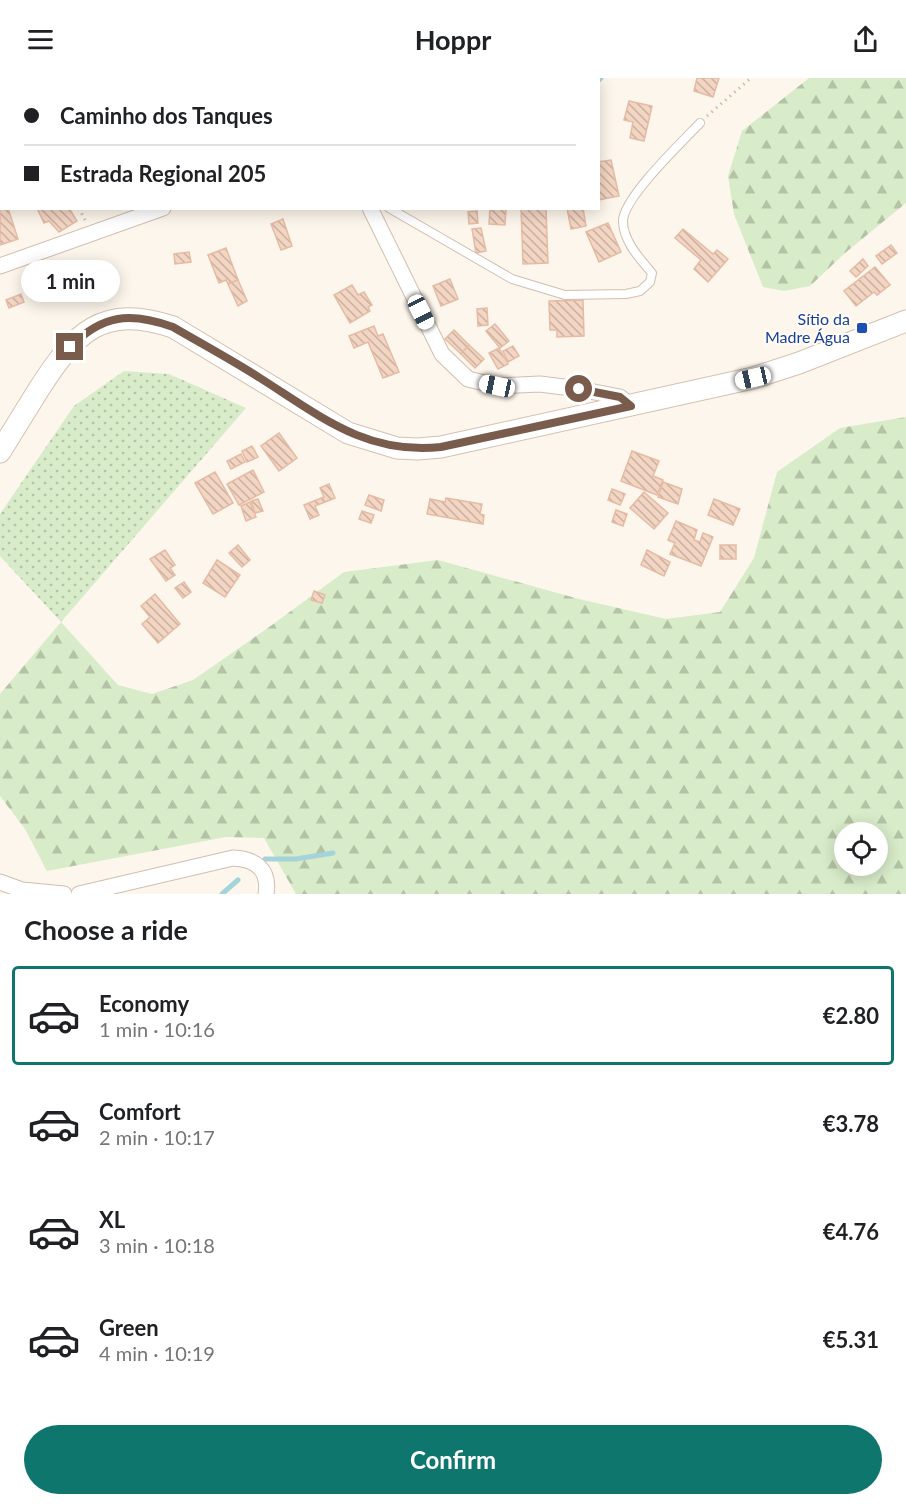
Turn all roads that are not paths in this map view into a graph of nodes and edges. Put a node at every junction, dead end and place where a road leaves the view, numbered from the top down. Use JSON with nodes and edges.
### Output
{"nodes":[{"id":1,"x":700,"y":123,"type":"road end"},
{"id":2,"x":157,"y":210,"type":"edge"},
{"id":3,"x":371,"y":210,"type":"edge"},
{"id":4,"x":392,"y":210,"type":"edge"},
{"id":5,"x":0,"y":267,"type":"edge"},
{"id":6,"x":906,"y":321,"type":"edge"},
{"id":7,"x":631,"y":406,"type":"junction"},
{"id":8,"x":0,"y":452,"type":"edge"},
{"id":9,"x":0,"y":882,"type":"edge"},
{"id":10,"x":64,"y":894,"type":"edge"},
{"id":11,"x":79,"y":894,"type":"edge"},
{"id":12,"x":266,"y":894,"type":"edge"}],
"edges":[{"from":1,"to":4,"type":"lane"},
{"from":2,"to":5,"type":"street"},
{"from":3,"to":7,"type":"street"},
{"from":6,"to":7,"type":"main road"},
{"from":7,"to":8,"type":"main road"},
{"from":9,"to":10,"type":"street"},
{"from":11,"to":12,"type":"street"}]}
